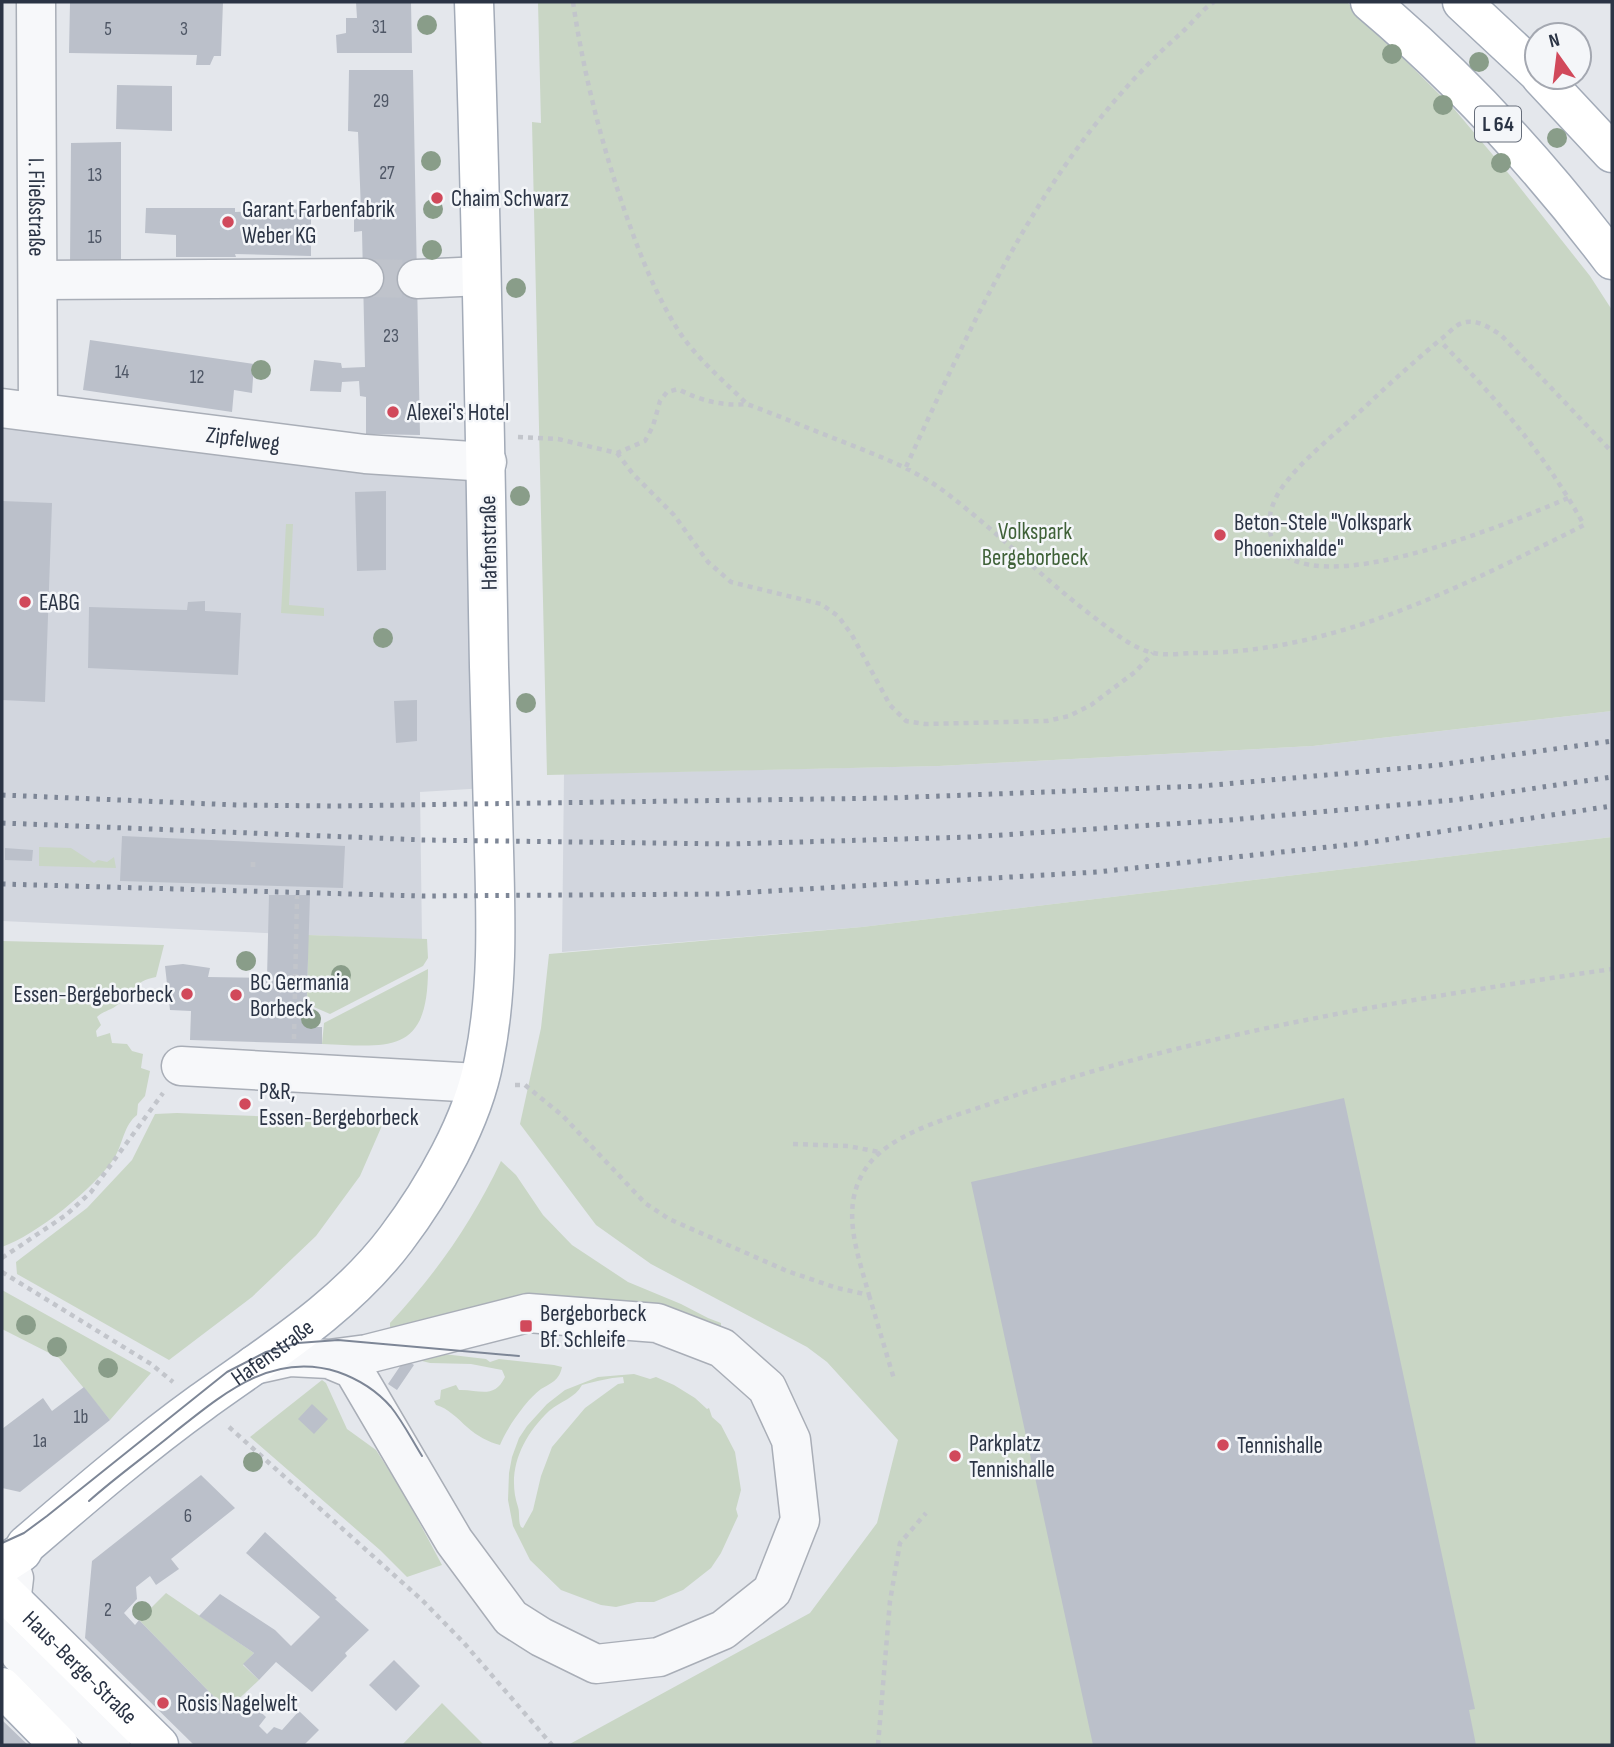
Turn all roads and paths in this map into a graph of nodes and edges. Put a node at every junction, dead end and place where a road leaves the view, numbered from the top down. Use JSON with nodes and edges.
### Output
{"nodes":[{"id":1,"x":36,"y":2,"type":"edge"},
{"id":2,"x":474,"y":2,"type":"edge"},
{"id":3,"x":573,"y":2,"type":"edge"},
{"id":4,"x":1211,"y":2,"type":"edge"},
{"id":5,"x":1370,"y":2,"type":"edge"},
{"id":6,"x":1462,"y":2,"type":"edge"},
{"id":7,"x":1523,"y":59,"type":"edge"},
{"id":8,"x":1554,"y":91,"type":"edge"},
{"id":9,"x":1612,"y":153,"type":"edge"},
{"id":10,"x":1612,"y":260,"type":"edge"},
{"id":11,"x":481,"y":276,"type":"junction"},
{"id":12,"x":364,"y":278,"type":"tunnel mouth"},
{"id":13,"x":417,"y":279,"type":"tunnel mouth"},
{"id":14,"x":38,"y":280,"type":"junction"},
{"id":15,"x":1440,"y":341,"type":"junction"},
{"id":16,"x":747,"y":404,"type":"junction"},
{"id":17,"x":20,"y":409,"type":"edge"},
{"id":18,"x":487,"y":450,"type":"junction"},
{"id":19,"x":1612,"y":452,"type":"edge"},
{"id":20,"x":617,"y":453,"type":"junction"},
{"id":21,"x":906,"y":467,"type":"junction"},
{"id":22,"x":1569,"y":498,"type":"junction"},
{"id":23,"x":1153,"y":653,"type":"junction"},
{"id":24,"x":253,"y":858,"type":"dead end"},
{"id":25,"x":253,"y":867,"type":"dead end"},
{"id":26,"x":297,"y":896,"type":"dead end"},
{"id":27,"x":1612,"y":970,"type":"edge"},
{"id":28,"x":294,"y":1043,"type":"dead end"},
{"id":29,"x":181,"y":1066,"type":"joint"},
{"id":30,"x":478,"y":1083,"type":"junction"},
{"id":31,"x":793,"y":1144,"type":"dead end"},
{"id":32,"x":880,"y":1153,"type":"junction"},
{"id":33,"x":2,"y":1258,"type":"edge"},
{"id":34,"x":2,"y":1272,"type":"edge"},
{"id":35,"x":869,"y":1295,"type":"junction"},
{"id":36,"x":329,"y":1359,"type":"junction"},
{"id":37,"x":254,"y":1364,"type":"junction"},
{"id":38,"x":894,"y":1379,"type":"dead end"},
{"id":39,"x":212,"y":1413,"type":"junction"},
{"id":40,"x":926,"y":1513,"type":"dead end"},
{"id":41,"x":14,"y":1595,"type":"edge"},
{"id":42,"x":2,"y":1687,"type":"edge"},
{"id":43,"x":59,"y":1745,"type":"edge"},
{"id":44,"x":111,"y":1745,"type":"edge"},
{"id":45,"x":159,"y":1745,"type":"edge"},
{"id":46,"x":551,"y":1745,"type":"edge"},
{"id":47,"x":878,"y":1745,"type":"edge"}],
"edges":[{"from":1,"to":14,"type":"street","name":"I. Fließstraße"},
{"from":2,"to":11,"type":"main road","name":"Hafenstraße"},
{"from":3,"to":16,"type":"path"},
{"from":4,"to":21,"type":"path"},
{"from":5,"to":10,"type":"main road","number":"L 64"},
{"from":6,"to":7,"type":"main road"},
{"from":8,"to":9,"type":"main road"},
{"from":11,"to":13,"type":"street"},
{"from":11,"to":18,"type":"main road","name":"Hafenstraße"},
{"from":12,"to":14,"type":"street"},
{"from":14,"to":17,"type":"street","name":"I. Fließstraße"},
{"from":15,"to":19,"type":"path"},
{"from":15,"to":22,"type":"path"},
{"from":15,"to":22,"type":"path"},
{"from":16,"to":20,"type":"path"},
{"from":16,"to":21,"type":"path"},
{"from":17,"to":18,"type":"street","name":"Zipfelweg"},
{"from":18,"to":20,"type":"path"},
{"from":18,"to":30,"type":"main road","name":"Hafenstraße"},
{"from":20,"to":23,"type":"path"},
{"from":21,"to":23,"type":"path"},
{"from":22,"to":23,"type":"path"},
{"from":24,"to":25,"type":"path"},
{"from":26,"to":28,"type":"path"},
{"from":27,"to":32,"type":"path"},
{"from":29,"to":30,"type":"street"},
{"from":29,"to":33,"type":"path"},
{"from":30,"to":35,"type":"path"},
{"from":30,"to":37,"type":"main road","name":"Hafenstraße"},
{"from":31,"to":32,"type":"path"},
{"from":32,"to":35,"type":"path"},
{"from":34,"to":39,"type":"path"},
{"from":35,"to":38,"type":"path"},
{"from":36,"to":36,"type":"street"},
{"from":36,"to":37,"type":"street"},
{"from":37,"to":39,"type":"main road","name":"Hafenstraße"},
{"from":39,"to":41,"type":"main road","name":"Hafenstraße"},
{"from":39,"to":46,"type":"path"},
{"from":40,"to":47,"type":"path"},
{"from":41,"to":44,"type":"street"},
{"from":41,"to":45,"type":"main road","name":"Haus-Berge-Straße"},
{"from":42,"to":43,"type":"main road"}]}
